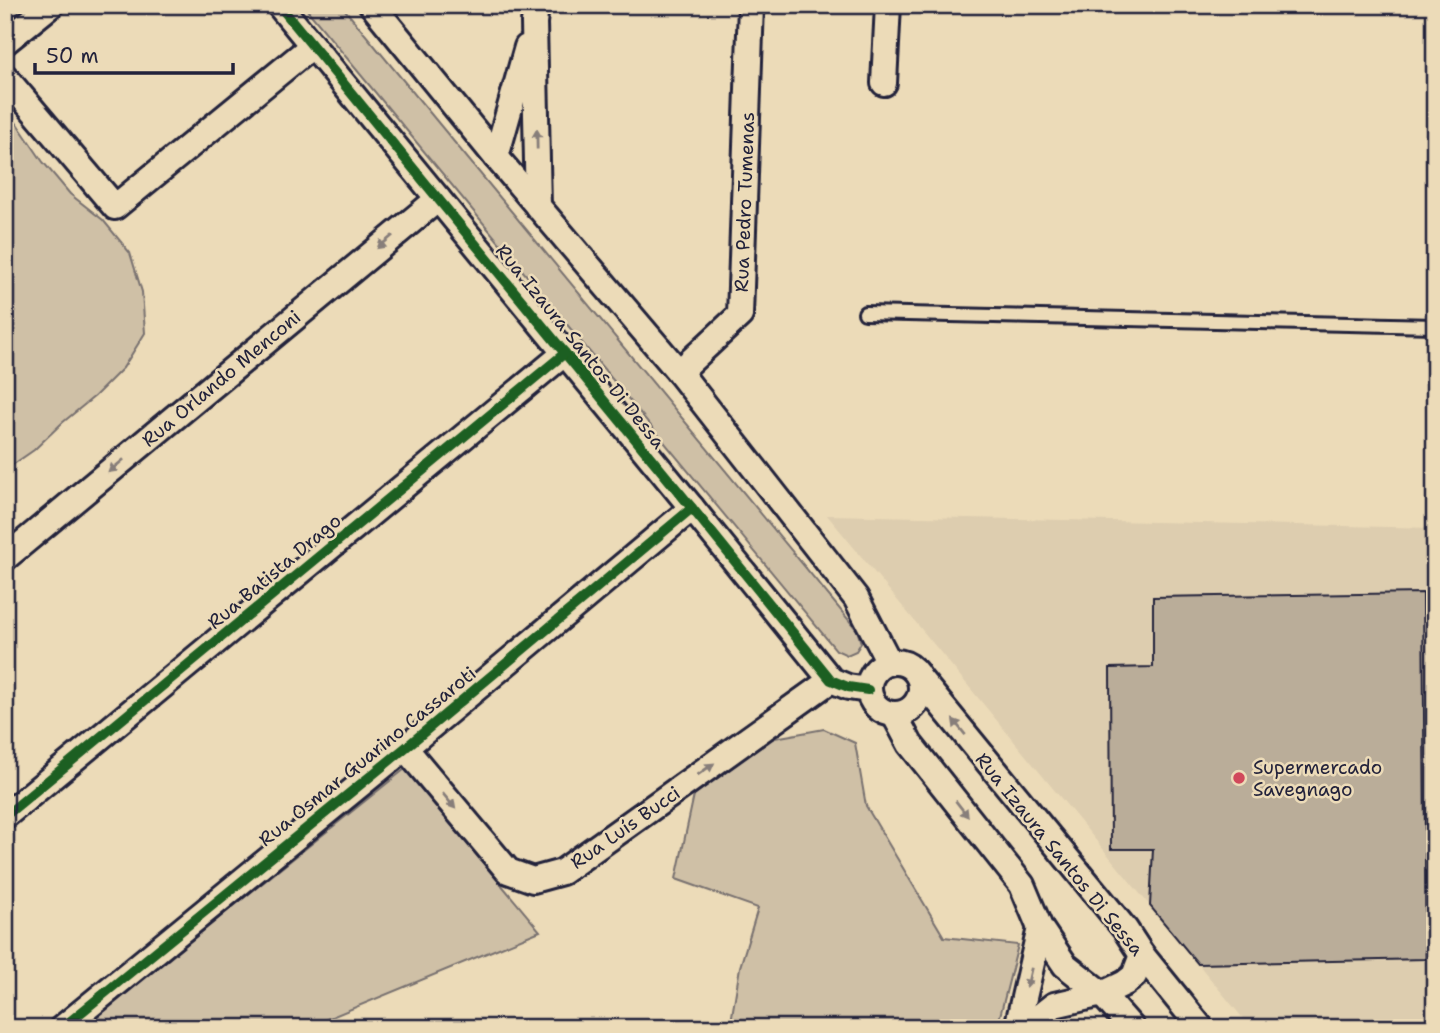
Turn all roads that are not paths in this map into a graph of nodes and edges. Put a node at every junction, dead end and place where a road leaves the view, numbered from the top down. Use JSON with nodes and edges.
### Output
{"nodes":[{"id":1,"x":51,"y":5,"type":"edge"},
{"id":2,"x":279,"y":5,"type":"edge"},
{"id":3,"x":372,"y":5,"type":"edge"},
{"id":4,"x":751,"y":5,"type":"edge"},
{"id":5,"x":888,"y":5,"type":"edge"},
{"id":6,"x":535,"y":14,"type":"edge"},
{"id":7,"x":5,"y":42,"type":"edge"},
{"id":8,"x":312,"y":46,"type":"junction"},
{"id":9,"x":5,"y":77,"type":"edge"},
{"id":10,"x":884,"y":83,"type":"dead end"},
{"id":11,"x":496,"y":158,"type":"junction"},
{"id":12,"x":438,"y":199,"type":"junction"},
{"id":13,"x":538,"y":207,"type":"junction"},
{"id":14,"x":865,"y":313,"type":"dead end"},
{"id":15,"x":1435,"y":326,"type":"edge"},
{"id":16,"x":565,"y":353,"type":"junction"},
{"id":17,"x":679,"y":372,"type":"junction"},
{"id":18,"x":692,"y":508,"type":"junction"},
{"id":19,"x":5,"y":558,"type":"edge"},
{"id":20,"x":889,"y":662,"type":"junction"},
{"id":21,"x":920,"y":679,"type":"junction"},
{"id":22,"x":831,"y":680,"type":"junction"},
{"id":23,"x":868,"y":690,"type":"junction"},
{"id":24,"x":894,"y":714,"type":"junction"},
{"id":25,"x":405,"y":748,"type":"junction"},
{"id":26,"x":5,"y":816,"type":"edge"},
{"id":27,"x":1041,"y":928,"type":"junction"},
{"id":28,"x":1142,"y":955,"type":"junction"},
{"id":29,"x":1102,"y":994,"type":"junction"},
{"id":30,"x":62,"y":1028,"type":"edge"},
{"id":31,"x":1017,"y":1028,"type":"edge"},
{"id":32,"x":1025,"y":1028,"type":"edge"},
{"id":33,"x":1132,"y":1028,"type":"edge"},
{"id":34,"x":1201,"y":1028,"type":"edge"}],
"edges":[{"from":1,"to":7,"type":"street"},
{"from":2,"to":8,"type":"street","name":"Rua Izaura Santos Di Dessa"},
{"from":3,"to":11,"type":"street"},
{"from":4,"to":17,"type":"street","name":"Rua Pedro Tumenas"},
{"from":5,"to":10,"type":"street"},
{"from":6,"to":11,"type":"street"},
{"from":13,"to":6,"type":"street","one_way":true},
{"from":8,"to":9,"type":"street"},
{"from":8,"to":12,"type":"street","name":"Rua Izaura Santos Di Dessa"},
{"from":11,"to":13,"type":"street"},
{"from":12,"to":16,"type":"street","name":"Rua Izaura Santos Di Dessa"},
{"from":12,"to":19,"type":"street","name":"Rua Orlando Menconi","one_way":true},
{"from":13,"to":17,"type":"street"},
{"from":14,"to":15,"type":"lane"},
{"from":16,"to":18,"type":"street","name":"Rua Izaura Santos Di Dessa"},
{"from":16,"to":26,"type":"street","name":"Rua Batista Drago"},
{"from":17,"to":20,"type":"street"},
{"from":18,"to":22,"type":"street","name":"Rua Izaura Santos Di Dessa"},
{"from":18,"to":25,"type":"street","name":"Rua Osmar Guarino Cassaroti"},
{"from":20,"to":21,"type":"street"},
{"from":20,"to":23,"type":"street"},
{"from":21,"to":24,"type":"street"},
{"from":28,"to":21,"type":"street","name":"Rua Izaura Santos Di Sessa","one_way":true},
{"from":22,"to":23,"type":"street"},
{"from":25,"to":22,"type":"street","name":"Rua Luís Bucci","one_way":true},
{"from":23,"to":24,"type":"street"},
{"from":24,"to":27,"type":"street","one_way":true},
{"from":25,"to":30,"type":"street","name":"Rua Osmar Guarino Cassaroti"},
{"from":27,"to":29,"type":"street"},
{"from":27,"to":31,"type":"street","one_way":true},
{"from":28,"to":29,"type":"street"},
{"from":28,"to":34,"type":"street","name":"Rua Izaura Santos Di Sessa"},
{"from":29,"to":32,"type":"street"},
{"from":29,"to":33,"type":"street"}]}
